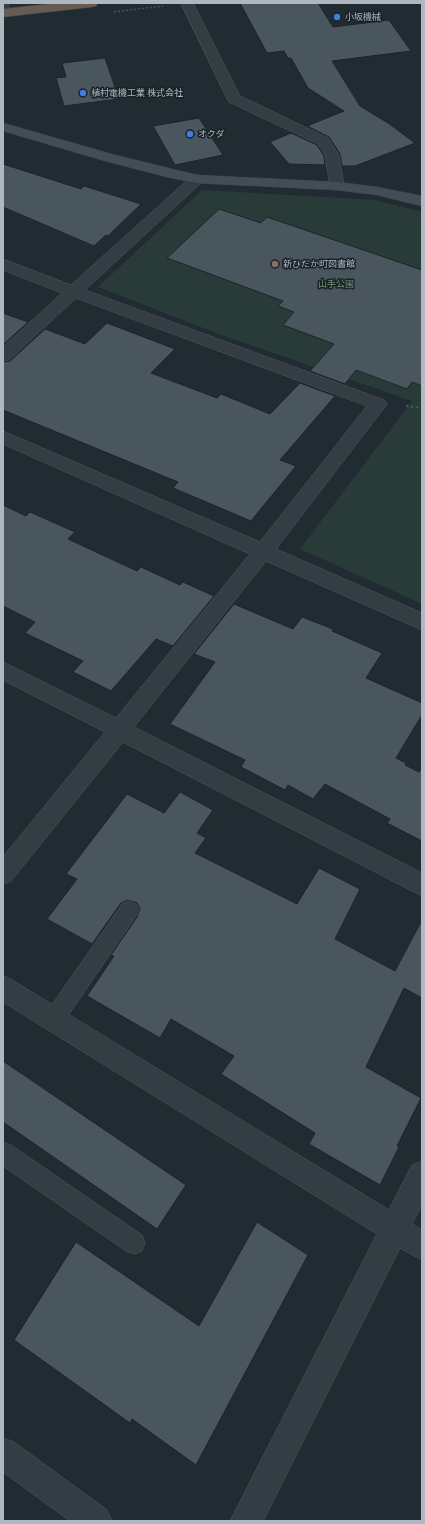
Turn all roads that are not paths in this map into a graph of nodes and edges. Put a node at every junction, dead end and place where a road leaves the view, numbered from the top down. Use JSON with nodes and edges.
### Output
{"nodes":[{"id":1,"x":92,"y":3,"type":"edge"},
{"id":2,"x":187,"y":3,"type":"edge"},
{"id":3,"x":67,"y":4,"type":"edge"},
{"id":4,"x":4,"y":10,"type":"edge"},
{"id":5,"x":3,"y":127,"type":"edge"},
{"id":6,"x":197,"y":179,"type":"junction"},
{"id":7,"x":337,"y":186,"type":"junction"},
{"id":8,"x":422,"y":201,"type":"edge"},
{"id":9,"x":3,"y":264,"type":"edge"},
{"id":10,"x":74,"y":292,"type":"junction"},
{"id":11,"x":3,"y":356,"type":"edge"},
{"id":12,"x":3,"y":437,"type":"edge"},
{"id":13,"x":264,"y":551,"type":"junction"},
{"id":14,"x":422,"y":622,"type":"edge"},
{"id":15,"x":3,"y":670,"type":"edge"},
{"id":16,"x":119,"y":731,"type":"junction"},
{"id":17,"x":3,"y":874,"type":"edge"},
{"id":18,"x":422,"y":885,"type":"edge"},
{"id":19,"x":129,"y":910,"type":"dead end"},
{"id":20,"x":3,"y":988,"type":"edge"},
{"id":21,"x":54,"y":1019,"type":"junction"},
{"id":22,"x":3,"y":1153,"type":"edge"},
{"id":23,"x":422,"y":1175,"type":"edge"},
{"id":24,"x":394,"y":1228,"type":"junction"},
{"id":25,"x":134,"y":1243,"type":"dead end"},
{"id":26,"x":422,"y":1246,"type":"edge"},
{"id":27,"x":3,"y":1453,"type":"edge"},
{"id":28,"x":96,"y":1521,"type":"edge"},
{"id":29,"x":246,"y":1521,"type":"edge"}],
"edges":[{"from":1,"to":3,"type":"highway"},
{"from":2,"to":7,"type":"street"},
{"from":3,"to":4,"type":"highway"},
{"from":5,"to":6,"type":"street"},
{"from":6,"to":7,"type":"street"},
{"from":6,"to":10,"type":"street"},
{"from":7,"to":8,"type":"street"},
{"from":9,"to":10,"type":"street"},
{"from":10,"to":11,"type":"street"},
{"from":10,"to":13,"type":"street"},
{"from":12,"to":13,"type":"street"},
{"from":13,"to":14,"type":"street"},
{"from":13,"to":16,"type":"street"},
{"from":15,"to":16,"type":"street"},
{"from":16,"to":17,"type":"street"},
{"from":16,"to":18,"type":"street"},
{"from":19,"to":21,"type":"lane"},
{"from":20,"to":21,"type":"street"},
{"from":21,"to":24,"type":"street"},
{"from":22,"to":25,"type":"lane"},
{"from":23,"to":24,"type":"street"},
{"from":24,"to":26,"type":"street"},
{"from":24,"to":29,"type":"street"},
{"from":27,"to":28,"type":"street"}]}
